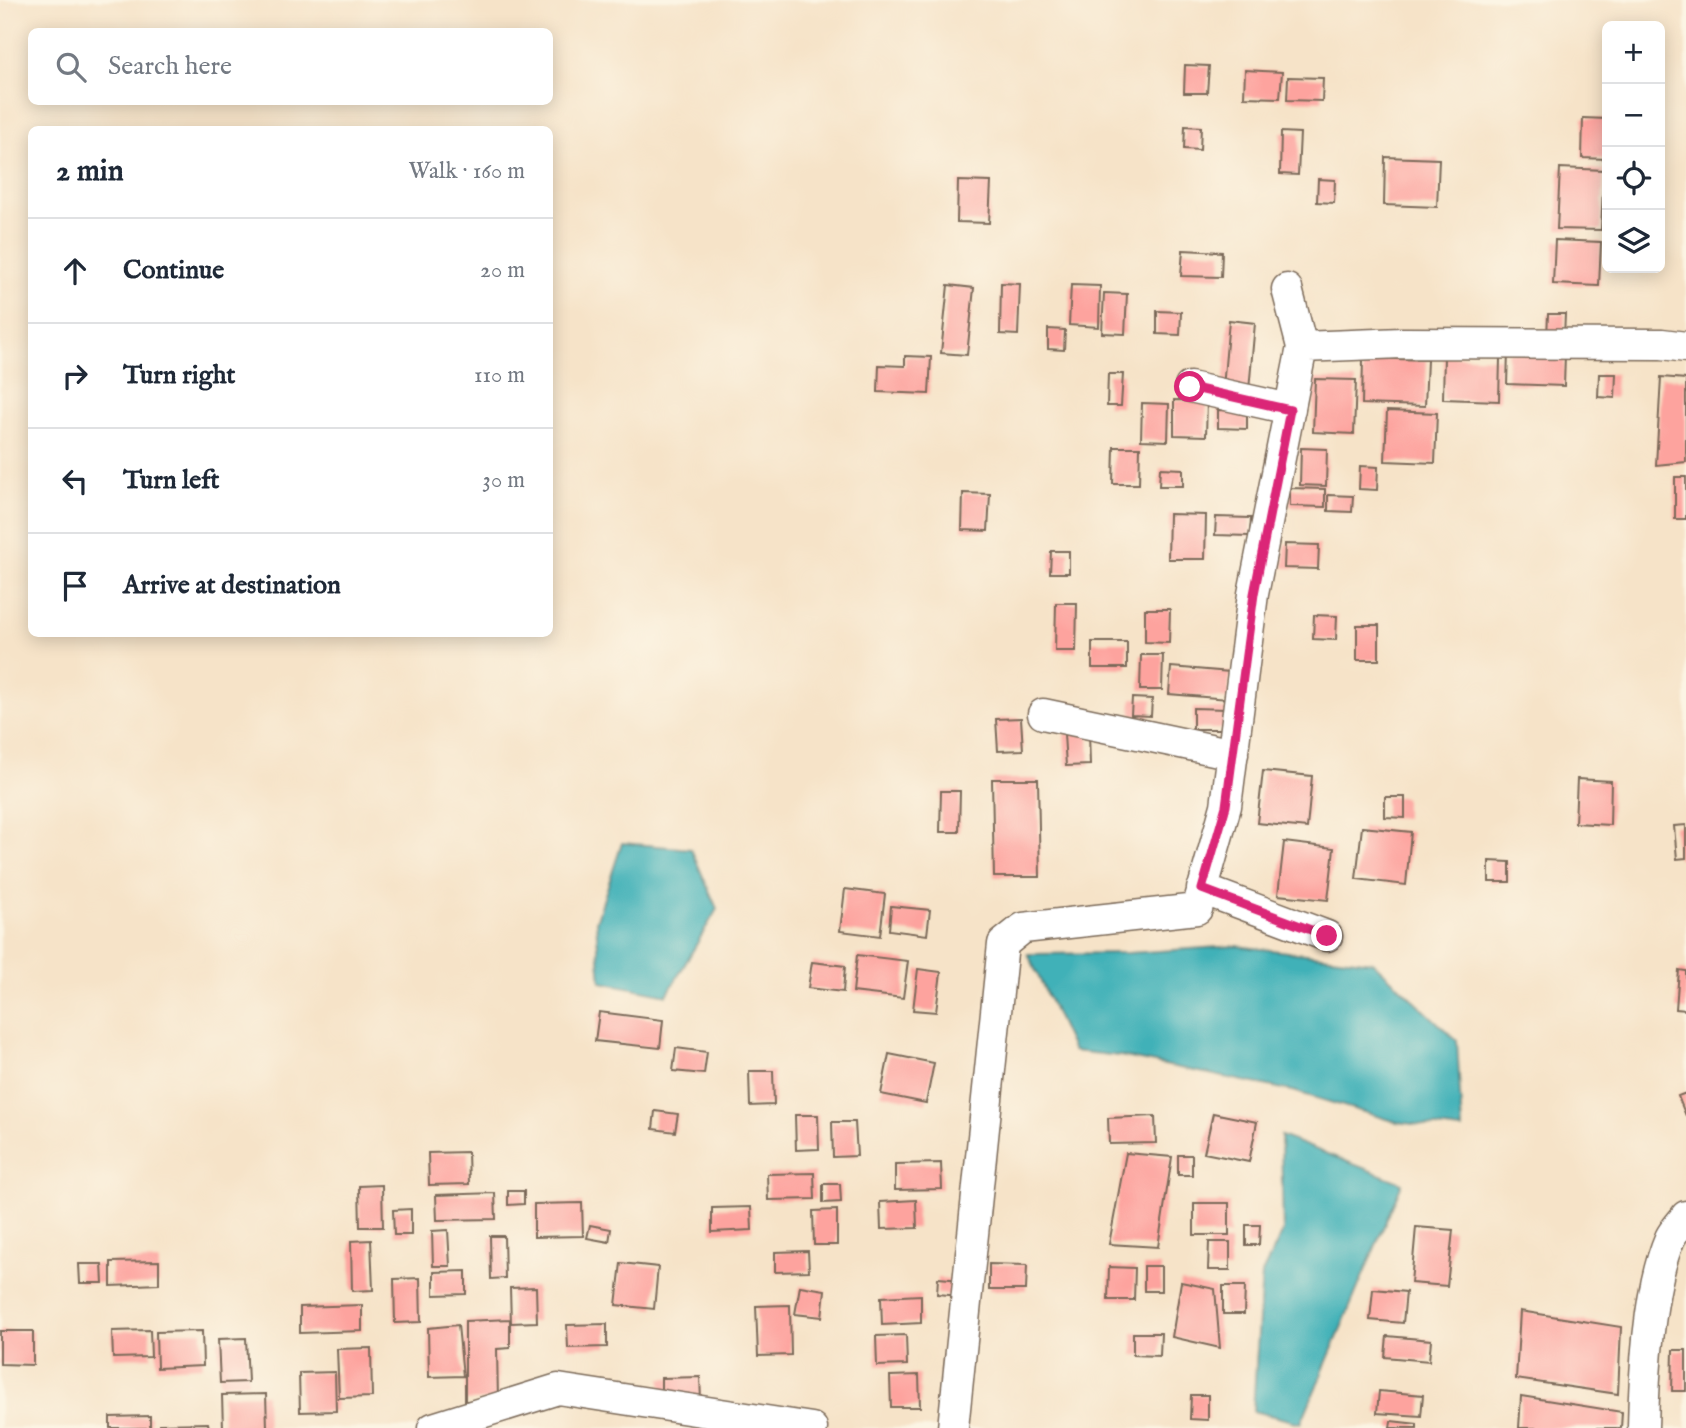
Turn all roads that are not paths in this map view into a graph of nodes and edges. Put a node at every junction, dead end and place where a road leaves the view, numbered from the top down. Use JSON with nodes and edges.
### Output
{"nodes":[{"id":1,"x":1287,"y":289,"type":"dead end"},
{"id":2,"x":1302,"y":346,"type":"junction"},
{"id":3,"x":1686,"y":347,"type":"edge"},
{"id":4,"x":1190,"y":387,"type":"dead end"},
{"id":5,"x":1290,"y":410,"type":"junction"},
{"id":6,"x":1043,"y":714,"type":"dead end"},
{"id":7,"x":1233,"y":754,"type":"junction"},
{"id":8,"x":1202,"y":889,"type":"junction"},
{"id":9,"x":1327,"y":936,"type":"dead end"},
{"id":10,"x":1686,"y":1216,"type":"edge"},
{"id":11,"x":433,"y":1428,"type":"edge"},
{"id":12,"x":812,"y":1428,"type":"edge"},
{"id":13,"x":953,"y":1428,"type":"edge"},
{"id":14,"x":1643,"y":1428,"type":"edge"}],
"edges":[{"from":1,"to":2,"type":"street"},
{"from":2,"to":3,"type":"street"},
{"from":2,"to":5,"type":"street"},
{"from":4,"to":5,"type":"street"},
{"from":5,"to":7,"type":"street"},
{"from":6,"to":7,"type":"street"},
{"from":7,"to":8,"type":"street"},
{"from":8,"to":9,"type":"street"},
{"from":8,"to":13,"type":"street"},
{"from":10,"to":14,"type":"street"},
{"from":11,"to":12,"type":"street"}]}
